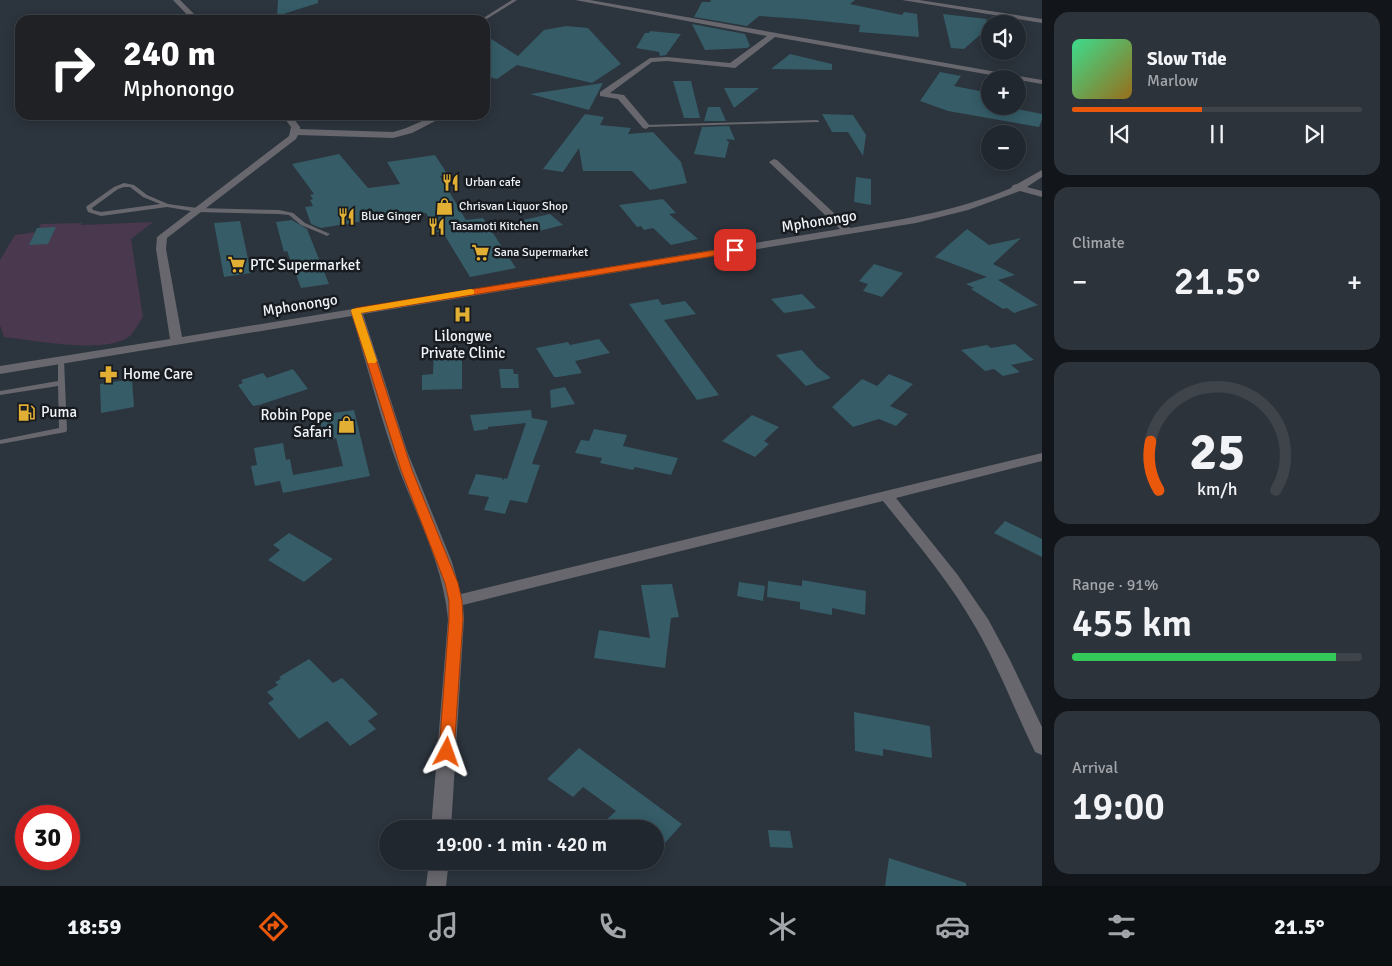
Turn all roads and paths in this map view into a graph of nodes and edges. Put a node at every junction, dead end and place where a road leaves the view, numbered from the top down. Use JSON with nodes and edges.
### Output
{"nodes":[{"id":1,"x":176,"y":0,"type":"edge"},
{"id":2,"x":515,"y":0,"type":"edge"},
{"id":3,"x":578,"y":0,"type":"edge"},
{"id":4,"x":905,"y":0,"type":"edge"},
{"id":5,"x":191,"y":15,"type":"edge"},
{"id":6,"x":490,"y":15,"type":"edge"},
{"id":7,"x":1042,"y":21,"type":"edge"},
{"id":8,"x":774,"y":34,"type":"junction"},
{"id":9,"x":1042,"y":82,"type":"edge"},
{"id":10,"x":291,"y":120,"type":"edge"},
{"id":11,"x":433,"y":120,"type":"edge"},
{"id":12,"x":817,"y":121,"type":"dead end"},
{"id":13,"x":646,"y":126,"type":"joint"},
{"id":14,"x":296,"y":132,"type":"junction"},
{"id":15,"x":774,"y":162,"type":"dead end"},
{"id":16,"x":1042,"y":173,"type":"edge"},
{"id":17,"x":1016,"y":188,"type":"junction"},
{"id":18,"x":1042,"y":194,"type":"edge"},
{"id":19,"x":167,"y":205,"type":"junction"},
{"id":20,"x":197,"y":210,"type":"junction"},
{"id":21,"x":849,"y":232,"type":"junction"},
{"id":22,"x":327,"y":234,"type":"dead end"},
{"id":23,"x":356,"y":311,"type":"junction"},
{"id":24,"x":176,"y":340,"type":"junction"},
{"id":25,"x":60,"y":360,"type":"junction"},
{"id":26,"x":0,"y":370,"type":"edge"},
{"id":27,"x":61,"y":382,"type":"junction"},
{"id":28,"x":0,"y":393,"type":"edge"},
{"id":29,"x":0,"y":442,"type":"edge"},
{"id":30,"x":1042,"y":457,"type":"edge"},
{"id":31,"x":886,"y":495,"type":"junction"},
{"id":32,"x":455,"y":601,"type":"junction"},
{"id":33,"x":1042,"y":747,"type":"edge"},
{"id":34,"x":442,"y":820,"type":"edge"},
{"id":35,"x":438,"y":870,"type":"edge"},
{"id":36,"x":436,"y":886,"type":"edge"}],
"edges":[{"from":1,"to":5,"type":"street"},
{"from":2,"to":6,"type":"lane"},
{"from":3,"to":8,"type":"street"},
{"from":4,"to":7,"type":"street"},
{"from":8,"to":9,"type":"street"},
{"from":8,"to":13,"type":"street"},
{"from":10,"to":14,"type":"street"},
{"from":11,"to":14,"type":"street"},
{"from":12,"to":13,"type":"lane"},
{"from":14,"to":20,"type":"street"},
{"from":15,"to":21,"type":"street"},
{"from":16,"to":17,"type":"street","name":"Mphonongo"},
{"from":17,"to":18,"type":"street"},
{"from":17,"to":21,"type":"street","name":"Mphonongo"},
{"from":19,"to":19,"type":"lane"},
{"from":19,"to":20,"type":"lane"},
{"from":20,"to":22,"type":"lane"},
{"from":20,"to":24,"type":"street"},
{"from":21,"to":23,"type":"street","name":"Mphonongo"},
{"from":23,"to":24,"type":"street","name":"Mphonongo"},
{"from":23,"to":32,"type":"street"},
{"from":24,"to":25,"type":"street","name":"Mphonongo"},
{"from":25,"to":26,"type":"street","name":"Mphonongo"},
{"from":25,"to":27,"type":"lane"},
{"from":27,"to":28,"type":"lane"},
{"from":27,"to":29,"type":"lane"},
{"from":30,"to":31,"type":"street"},
{"from":31,"to":32,"type":"street"},
{"from":31,"to":33,"type":"street"},
{"from":32,"to":34,"type":"street"},
{"from":35,"to":36,"type":"street"}]}
